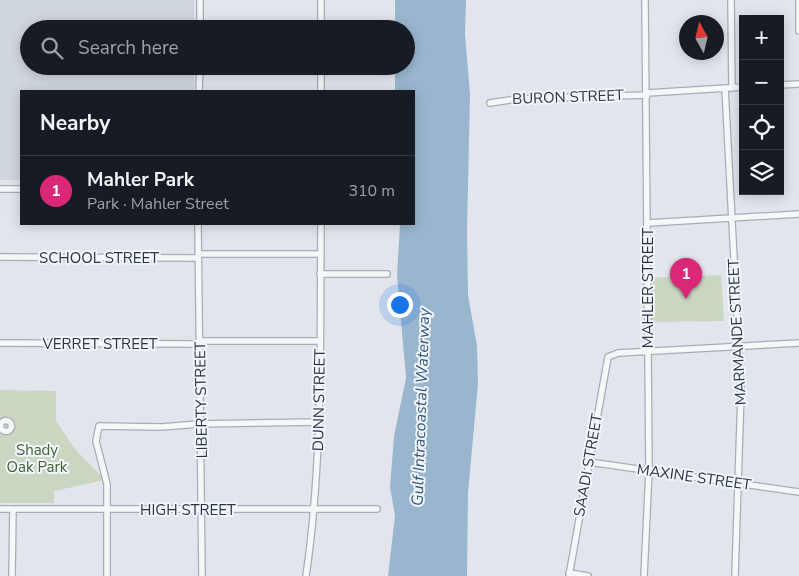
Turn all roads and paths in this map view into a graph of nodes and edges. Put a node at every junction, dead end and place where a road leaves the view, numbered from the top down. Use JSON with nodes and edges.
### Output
{"nodes":[{"id":1,"x":200,"y":0,"type":"edge"},
{"id":2,"x":321,"y":0,"type":"edge"},
{"id":3,"x":644,"y":0,"type":"edge"},
{"id":4,"x":731,"y":0,"type":"edge"},
{"id":5,"x":798,"y":0,"type":"edge"},
{"id":6,"x":200,"y":20,"type":"edge"},
{"id":7,"x":321,"y":20,"type":"edge"},
{"id":8,"x":799,"y":31,"type":"edge"},
{"id":9,"x":200,"y":75,"type":"edge"},
{"id":10,"x":321,"y":75,"type":"edge"},
{"id":11,"x":799,"y":84,"type":"edge"},
{"id":12,"x":784,"y":85,"type":"edge"},
{"id":13,"x":739,"y":87,"type":"edge"},
{"id":14,"x":725,"y":88,"type":"junction"},
{"id":15,"x":732,"y":88,"type":"junction"},
{"id":16,"x":199,"y":90,"type":"edge"},
{"id":17,"x":321,"y":90,"type":"edge"},
{"id":18,"x":647,"y":94,"type":"junction"},
{"id":19,"x":490,"y":103,"type":"dead end"},
{"id":20,"x":0,"y":189,"type":"edge"},
{"id":21,"x":20,"y":189,"type":"edge"},
{"id":22,"x":799,"y":214,"type":"edge"},
{"id":23,"x":732,"y":218,"type":"junction"},
{"id":24,"x":648,"y":223,"type":"junction"},
{"id":25,"x":198,"y":225,"type":"edge"},
{"id":26,"x":321,"y":225,"type":"edge"},
{"id":27,"x":320,"y":254,"type":"junction"},
{"id":28,"x":199,"y":256,"type":"junction"},
{"id":29,"x":0,"y":257,"type":"edge"},
{"id":30,"x":320,"y":274,"type":"junction"},
{"id":31,"x":387,"y":274,"type":"dead end"},
{"id":32,"x":320,"y":341,"type":"junction"},
{"id":33,"x":199,"y":342,"type":"junction"},
{"id":34,"x":0,"y":343,"type":"edge"},
{"id":35,"x":799,"y":343,"type":"edge"},
{"id":36,"x":739,"y":346,"type":"junction"},
{"id":37,"x":648,"y":352,"type":"junction"},
{"id":38,"x":319,"y":422,"type":"junction"},
{"id":39,"x":199,"y":424,"type":"junction"},
{"id":40,"x":589,"y":462,"type":"junction"},
{"id":41,"x":649,"y":470,"type":"junction"},
{"id":42,"x":738,"y":483,"type":"junction"},
{"id":43,"x":799,"y":492,"type":"edge"},
{"id":44,"x":0,"y":509,"type":"edge"},
{"id":45,"x":13,"y":509,"type":"junction"},
{"id":46,"x":376,"y":509,"type":"dead end"},
{"id":47,"x":107,"y":510,"type":"junction"},
{"id":48,"x":202,"y":510,"type":"junction"},
{"id":49,"x":315,"y":510,"type":"junction"},
{"id":50,"x":569,"y":575,"type":"edge"},
{"id":51,"x":12,"y":576,"type":"edge"},
{"id":52,"x":107,"y":576,"type":"edge"},
{"id":53,"x":202,"y":576,"type":"edge"},
{"id":54,"x":306,"y":576,"type":"edge"},
{"id":55,"x":588,"y":576,"type":"edge"},
{"id":56,"x":644,"y":576,"type":"edge"},
{"id":57,"x":735,"y":576,"type":"edge"}],
"edges":[{"from":1,"to":6,"type":"street"},
{"from":2,"to":7,"type":"street"},
{"from":3,"to":18,"type":"street","name":"MAHLER STREET"},
{"from":4,"to":15,"type":"street"},
{"from":5,"to":8,"type":"street"},
{"from":9,"to":16,"type":"street"},
{"from":10,"to":17,"type":"street"},
{"from":11,"to":12,"type":"street"},
{"from":13,"to":15,"type":"street","name":"BURON STREET"},
{"from":14,"to":15,"type":"street","name":"BURON STREET"},
{"from":14,"to":18,"type":"street","name":"BURON STREET"},
{"from":14,"to":23,"type":"street","name":"MARMANDE STREET"},
{"from":18,"to":19,"type":"street","name":"BURON STREET"},
{"from":18,"to":24,"type":"street","name":"MAHLER STREET"},
{"from":20,"to":21,"type":"street"},
{"from":22,"to":23,"type":"street"},
{"from":23,"to":24,"type":"street"},
{"from":23,"to":36,"type":"street","name":"MARMANDE STREET"},
{"from":24,"to":37,"type":"street","name":"MAHLER STREET"},
{"from":25,"to":28,"type":"street","name":"LIBERTY STREET"},
{"from":26,"to":27,"type":"street","name":"DUNN STREET"},
{"from":27,"to":28,"type":"street","name":"SCHOOL STREET"},
{"from":27,"to":30,"type":"street","name":"DUNN STREET"},
{"from":28,"to":29,"type":"street","name":"SCHOOL STREET"},
{"from":28,"to":33,"type":"street","name":"LIBERTY STREET"},
{"from":30,"to":31,"type":"street"},
{"from":30,"to":32,"type":"street","name":"DUNN STREET"},
{"from":32,"to":33,"type":"street","name":"VERRET STREET"},
{"from":32,"to":38,"type":"street","name":"DUNN STREET"},
{"from":33,"to":34,"type":"street","name":"VERRET STREET"},
{"from":33,"to":39,"type":"street","name":"LIBERTY STREET"},
{"from":35,"to":36,"type":"street"},
{"from":36,"to":37,"type":"street"},
{"from":36,"to":42,"type":"street","name":"MARMANDE STREET"},
{"from":37,"to":40,"type":"street","name":"SAADI STREET"},
{"from":37,"to":41,"type":"street","name":"MAHLER STREET"},
{"from":38,"to":39,"type":"street"},
{"from":38,"to":49,"type":"street","name":"DUNN STREET"},
{"from":39,"to":47,"type":"street"},
{"from":39,"to":48,"type":"street","name":"LIBERTY STREET"},
{"from":40,"to":41,"type":"street","name":"MAXINE STREET"},
{"from":40,"to":50,"type":"street","name":"SAADI STREET"},
{"from":41,"to":42,"type":"street","name":"MAXINE STREET"},
{"from":41,"to":56,"type":"street","name":"MAHLER STREET"},
{"from":42,"to":43,"type":"street","name":"MAXINE STREET"},
{"from":42,"to":57,"type":"street","name":"MARMANDE STREET"},
{"from":44,"to":45,"type":"street","name":"HIGH STREET"},
{"from":45,"to":47,"type":"street","name":"HIGH STREET"},
{"from":45,"to":51,"type":"street"},
{"from":46,"to":49,"type":"street","name":"HIGH STREET"},
{"from":47,"to":48,"type":"street","name":"HIGH STREET"},
{"from":47,"to":52,"type":"street"},
{"from":48,"to":49,"type":"street","name":"HIGH STREET"},
{"from":48,"to":53,"type":"street","name":"LIBERTY STREET"},
{"from":49,"to":54,"type":"street","name":"DUNN STREET"},
{"from":50,"to":55,"type":"street"}]}
